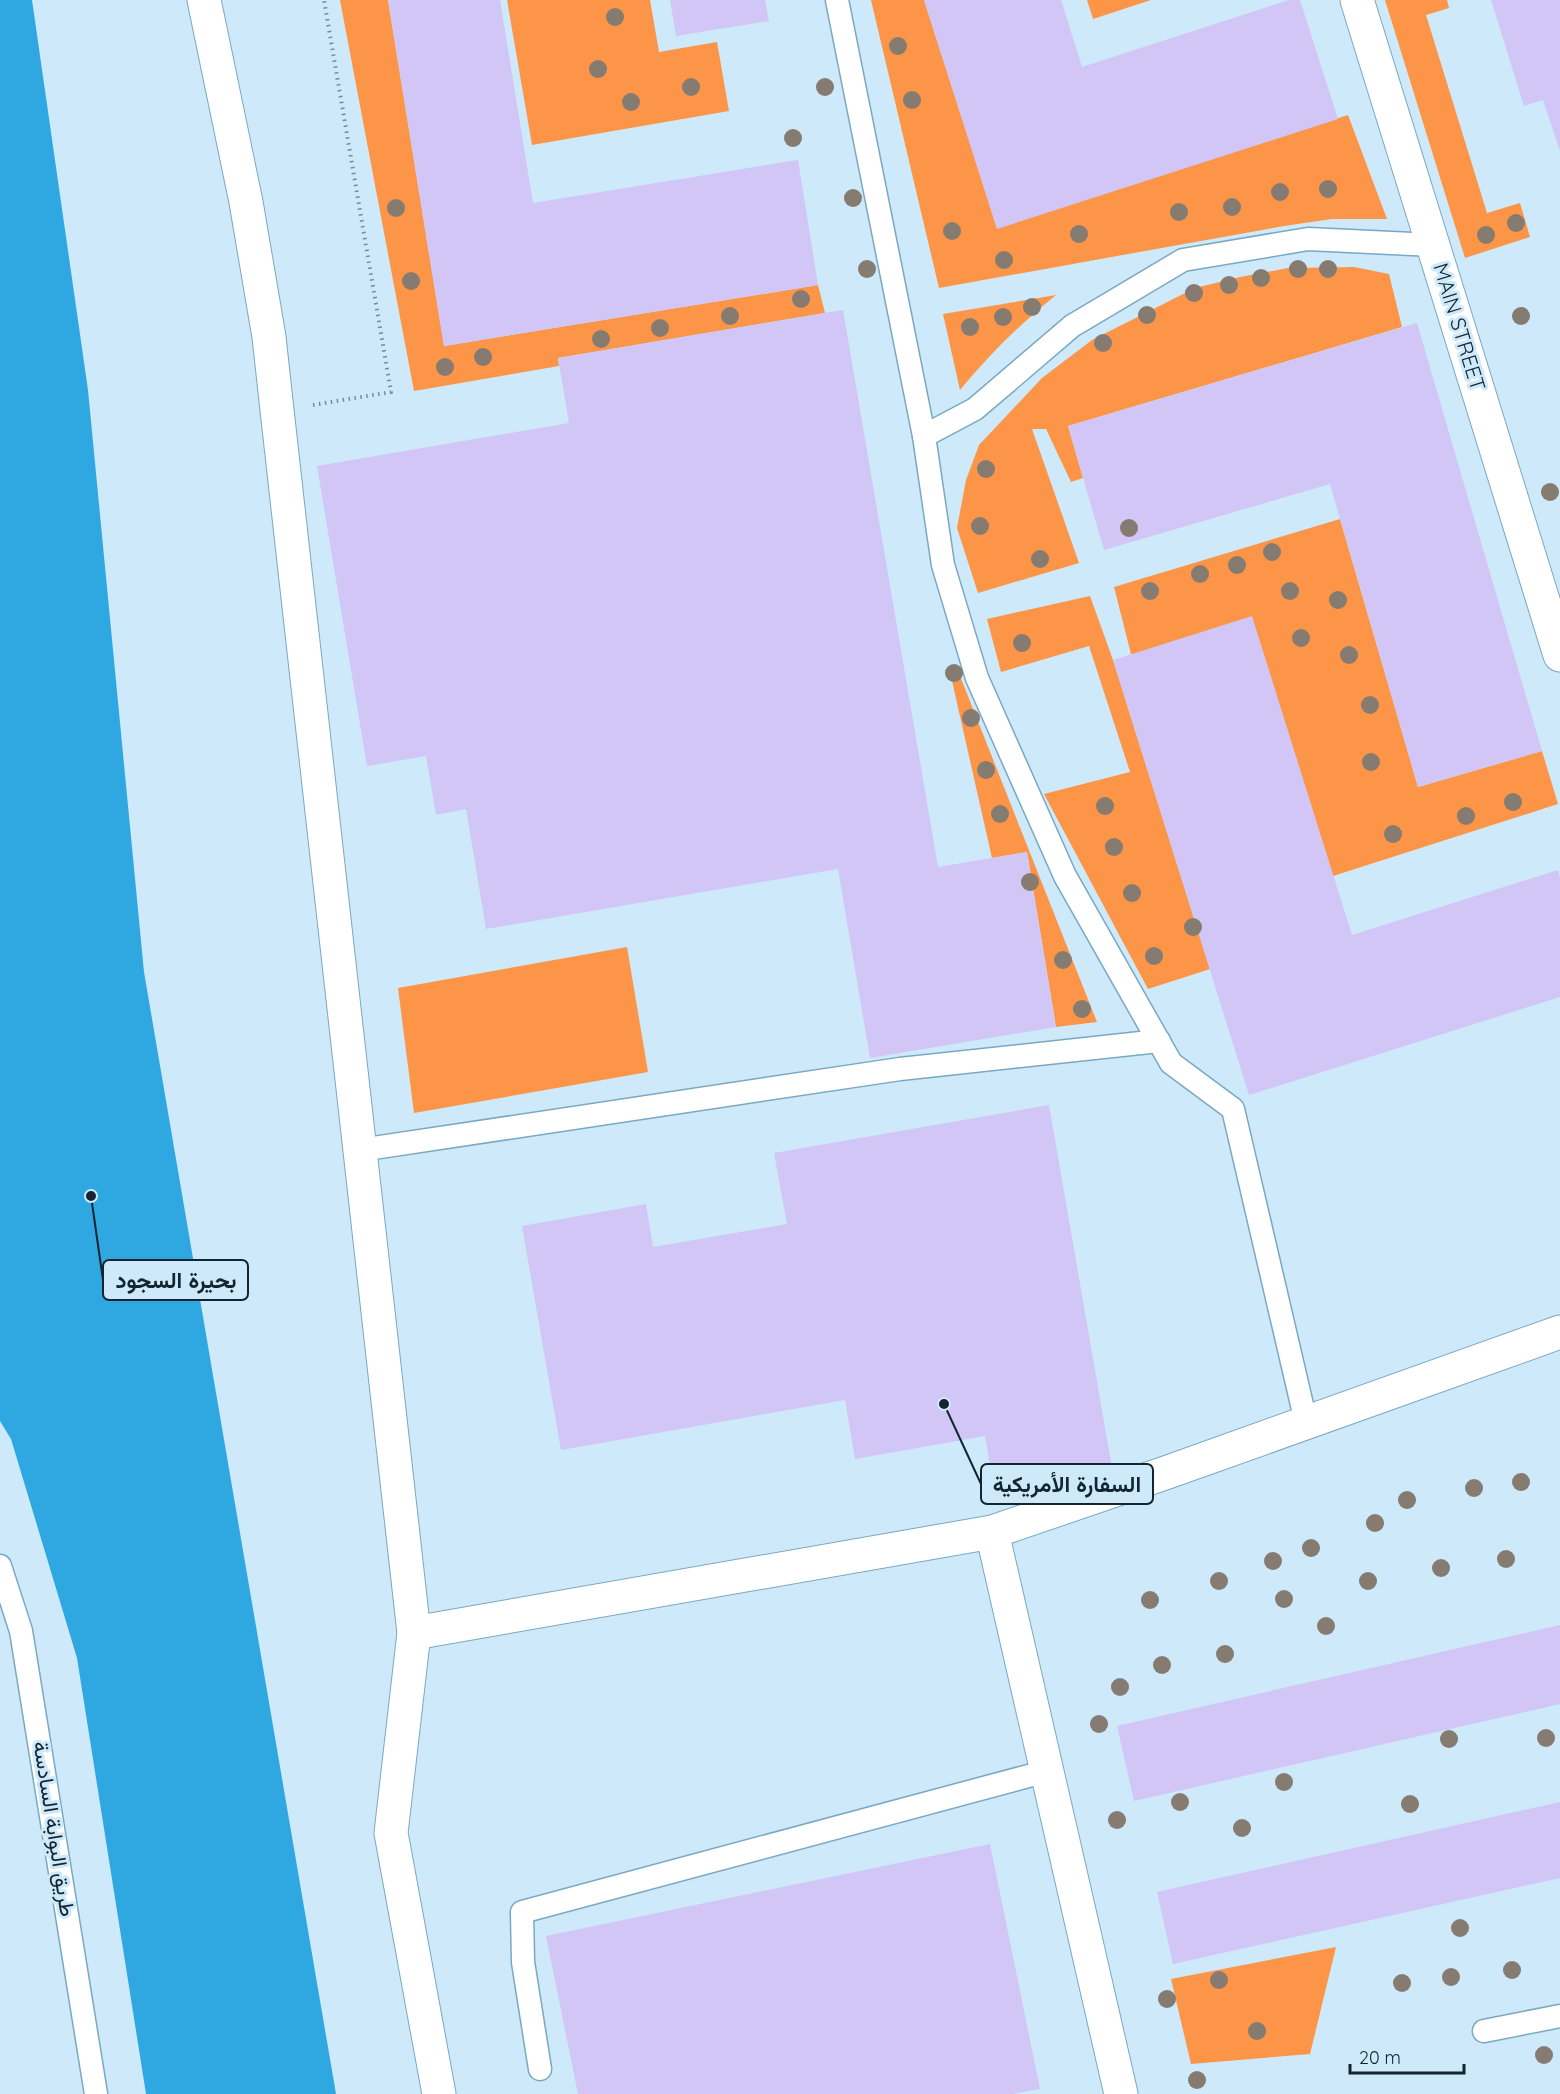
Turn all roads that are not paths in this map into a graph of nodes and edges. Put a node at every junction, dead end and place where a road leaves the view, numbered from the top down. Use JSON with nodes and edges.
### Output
{"nodes":[{"id":1,"x":204,"y":0,"type":"edge"},
{"id":2,"x":837,"y":0,"type":"edge"},
{"id":3,"x":1357,"y":0,"type":"edge"},
{"id":4,"x":1433,"y":245,"type":"junction"},
{"id":5,"x":924,"y":436,"type":"junction"},
{"id":6,"x":1560,"y":655,"type":"edge"},
{"id":7,"x":1159,"y":1041,"type":"junction"},
{"id":8,"x":360,"y":1150,"type":"junction"},
{"id":9,"x":1560,"y":1332,"type":"edge"},
{"id":10,"x":1306,"y":1422,"type":"junction"},
{"id":11,"x":992,"y":1532,"type":"junction"},
{"id":12,"x":0,"y":1566,"type":"edge"},
{"id":13,"x":414,"y":1633,"type":"junction"},
{"id":14,"x":1047,"y":1771,"type":"junction"},
{"id":15,"x":1560,"y":2016,"type":"edge"},
{"id":16,"x":1484,"y":2031,"type":"dead end"},
{"id":17,"x":540,"y":2069,"type":"dead end"},
{"id":18,"x":96,"y":2094,"type":"edge"},
{"id":19,"x":439,"y":2094,"type":"edge"},
{"id":20,"x":1121,"y":2094,"type":"edge"}],
"edges":[{"from":1,"to":8,"type":"street"},
{"from":2,"to":5,"type":"lane"},
{"from":3,"to":4,"type":"street","name":"MAIN STREET"},
{"from":4,"to":5,"type":"lane"},
{"from":4,"to":6,"type":"street","name":"MAIN STREET"},
{"from":5,"to":7,"type":"lane"},
{"from":7,"to":8,"type":"lane"},
{"from":7,"to":10,"type":"lane"},
{"from":8,"to":13,"type":"street"},
{"from":9,"to":10,"type":"street"},
{"from":10,"to":11,"type":"street"},
{"from":11,"to":13,"type":"street"},
{"from":11,"to":14,"type":"street"},
{"from":12,"to":18,"type":"lane","name":"طريق البوابة السادسة"},
{"from":13,"to":19,"type":"street"},
{"from":14,"to":17,"type":"lane"},
{"from":14,"to":20,"type":"street"},
{"from":15,"to":16,"type":"lane"}]}
